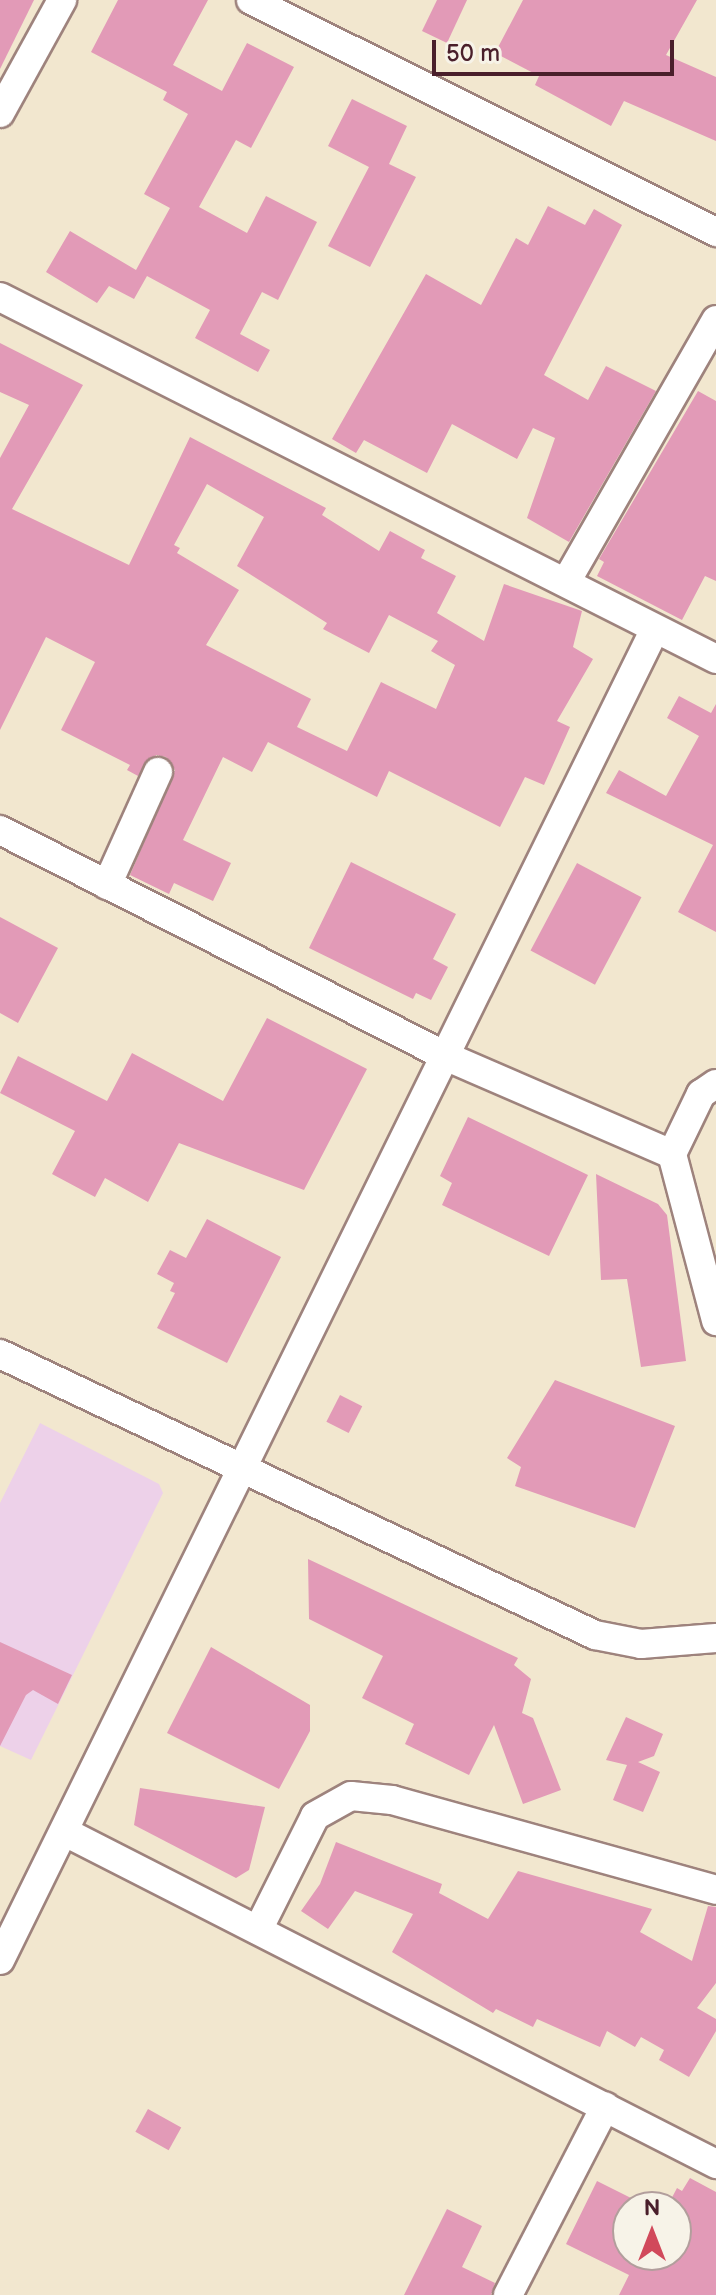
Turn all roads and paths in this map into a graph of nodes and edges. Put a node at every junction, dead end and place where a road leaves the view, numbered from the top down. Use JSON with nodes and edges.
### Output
{"nodes":[{"id":1,"x":62,"y":0,"type":"edge"},
{"id":2,"x":251,"y":0,"type":"edge"},
{"id":3,"x":0,"y":113,"type":"edge"},
{"id":4,"x":716,"y":232,"type":"edge"},
{"id":5,"x":0,"y":297,"type":"edge"},
{"id":6,"x":716,"y":320,"type":"edge"},
{"id":7,"x":566,"y":582,"type":"junction"},
{"id":8,"x":655,"y":629,"type":"junction"},
{"id":9,"x":716,"y":659,"type":"edge"},
{"id":10,"x":158,"y":772,"type":"dead end"},
{"id":11,"x":0,"y":830,"type":"edge"},
{"id":12,"x":107,"y":885,"type":"junction"},
{"id":13,"x":445,"y":1056,"type":"junction"},
{"id":14,"x":716,"y":1084,"type":"edge"},
{"id":15,"x":672,"y":1154,"type":"junction"},
{"id":16,"x":716,"y":1321,"type":"edge"},
{"id":17,"x":0,"y":1354,"type":"edge"},
{"id":18,"x":242,"y":1470,"type":"junction"},
{"id":19,"x":716,"y":1638,"type":"edge"},
{"id":20,"x":65,"y":1832,"type":"junction"},
{"id":21,"x":716,"y":1890,"type":"edge"},
{"id":22,"x":258,"y":1930,"type":"junction"},
{"id":23,"x":0,"y":1960,"type":"edge"},
{"id":24,"x":605,"y":2107,"type":"junction"},
{"id":25,"x":716,"y":2164,"type":"edge"},
{"id":26,"x":508,"y":2295,"type":"edge"}],
"edges":[{"from":1,"to":3,"type":"street"},
{"from":2,"to":4,"type":"street"},
{"from":5,"to":7,"type":"street"},
{"from":6,"to":7,"type":"street"},
{"from":7,"to":8,"type":"street"},
{"from":8,"to":9,"type":"street"},
{"from":8,"to":13,"type":"street"},
{"from":10,"to":12,"type":"street"},
{"from":11,"to":12,"type":"street"},
{"from":12,"to":13,"type":"street"},
{"from":13,"to":15,"type":"street"},
{"from":13,"to":18,"type":"street"},
{"from":14,"to":15,"type":"street"},
{"from":15,"to":16,"type":"street"},
{"from":17,"to":18,"type":"street"},
{"from":18,"to":19,"type":"street"},
{"from":18,"to":20,"type":"street"},
{"from":20,"to":22,"type":"street"},
{"from":20,"to":23,"type":"street"},
{"from":21,"to":22,"type":"street"},
{"from":22,"to":24,"type":"street"},
{"from":24,"to":25,"type":"street"},
{"from":24,"to":26,"type":"street"}]}
